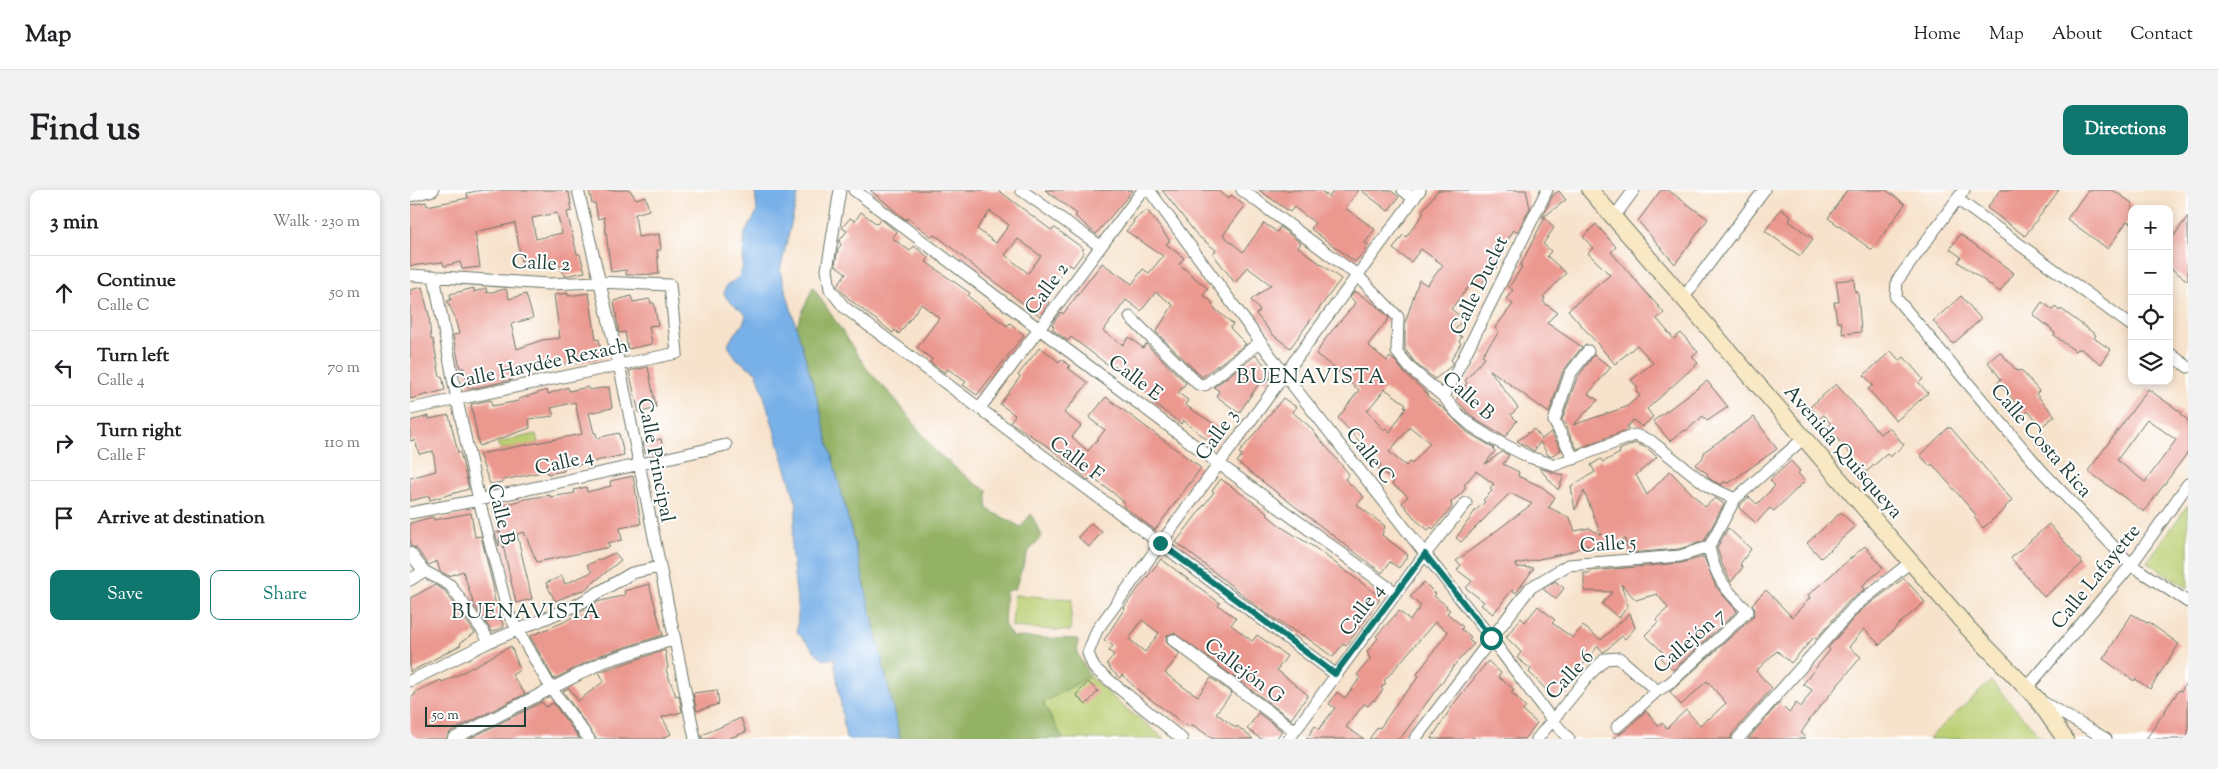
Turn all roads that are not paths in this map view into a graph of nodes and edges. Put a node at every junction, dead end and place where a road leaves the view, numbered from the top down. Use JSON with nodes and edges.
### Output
{"nodes":[{"id":1,"x":433,"y":190,"type":"edge"},
{"id":2,"x":578,"y":190,"type":"edge"},
{"id":3,"x":840,"y":190,"type":"edge"},
{"id":4,"x":854,"y":190,"type":"edge"},
{"id":5,"x":1021,"y":190,"type":"edge"},
{"id":6,"x":1142,"y":190,"type":"edge"},
{"id":7,"x":1149,"y":190,"type":"edge"},
{"id":8,"x":1242,"y":190,"type":"edge"},
{"id":9,"x":1403,"y":190,"type":"edge"},
{"id":10,"x":1547,"y":190,"type":"edge"},
{"id":11,"x":1590,"y":190,"type":"edge"},
{"id":12,"x":1634,"y":190,"type":"edge"},
{"id":13,"x":1764,"y":190,"type":"edge"},
{"id":14,"x":1417,"y":194,"type":"edge"},
{"id":15,"x":1961,"y":194,"type":"edge"},
{"id":16,"x":410,"y":196,"type":"edge"},
{"id":17,"x":1614,"y":217,"type":"junction"},
{"id":18,"x":1100,"y":246,"type":"junction"},
{"id":19,"x":410,"y":275,"type":"edge"},
{"id":20,"x":1357,"y":275,"type":"junction"},
{"id":21,"x":434,"y":276,"type":"junction"},
{"id":22,"x":598,"y":282,"type":"junction"},
{"id":23,"x":1684,"y":297,"type":"junction"},
{"id":24,"x":1130,"y":317,"type":"dead end"},
{"id":25,"x":2128,"y":323,"type":"edge"},
{"id":26,"x":1040,"y":329,"type":"junction"},
{"id":27,"x":1260,"y":342,"type":"junction"},
{"id":28,"x":1588,"y":351,"type":"dead end"},
{"id":29,"x":677,"y":353,"type":"joint"},
{"id":30,"x":2173,"y":356,"type":"edge"},
{"id":31,"x":619,"y":364,"type":"junction"},
{"id":32,"x":2188,"y":367,"type":"edge"},
{"id":33,"x":1284,"y":374,"type":"junction"},
{"id":34,"x":1444,"y":397,"type":"junction"},
{"id":35,"x":457,"y":400,"type":"junction"},
{"id":36,"x":980,"y":408,"type":"junction"},
{"id":37,"x":410,"y":409,"type":"edge"},
{"id":38,"x":1804,"y":438,"type":"junction"},
{"id":39,"x":726,"y":445,"type":"dead end"},
{"id":40,"x":1574,"y":460,"type":"junction"},
{"id":41,"x":639,"y":463,"type":"junction"},
{"id":42,"x":1218,"y":463,"type":"junction"},
{"id":43,"x":2188,"y":484,"type":"edge"},
{"id":44,"x":479,"y":500,"type":"junction"},
{"id":45,"x":1735,"y":500,"type":"junction"},
{"id":46,"x":1466,"y":503,"type":"dead end"},
{"id":47,"x":410,"y":513,"type":"edge"},
{"id":48,"x":1160,"y":543,"type":"junction"},
{"id":49,"x":1709,"y":547,"type":"junction"},
{"id":50,"x":410,"y":553,"type":"edge"},
{"id":51,"x":1425,"y":554,"type":"junction"},
{"id":52,"x":1912,"y":561,"type":"junction"},
{"id":53,"x":2130,"y":565,"type":"junction"},
{"id":54,"x":659,"y":567,"type":"junction"},
{"id":55,"x":424,"y":571,"type":"junction"},
{"id":56,"x":410,"y":580,"type":"edge"},
{"id":57,"x":1396,"y":593,"type":"junction"},
{"id":58,"x":2188,"y":602,"type":"edge"},
{"id":59,"x":517,"y":631,"type":"junction"},
{"id":60,"x":1491,"y":638,"type":"junction"},
{"id":61,"x":676,"y":640,"type":"junction"},
{"id":62,"x":1173,"y":640,"type":"dead end"},
{"id":63,"x":489,"y":642,"type":"junction"},
{"id":64,"x":1335,"y":674,"type":"junction"},
{"id":65,"x":410,"y":681,"type":"edge"},
{"id":66,"x":551,"y":688,"type":"junction"},
{"id":67,"x":1657,"y":691,"type":"junction"},
{"id":68,"x":2032,"y":694,"type":"junction"},
{"id":69,"x":1552,"y":720,"type":"junction"},
{"id":70,"x":1617,"y":727,"type":"dead end"},
{"id":71,"x":1292,"y":735,"type":"edge"},
{"id":72,"x":453,"y":739,"type":"edge"},
{"id":73,"x":589,"y":739,"type":"edge"},
{"id":74,"x":695,"y":739,"type":"edge"},
{"id":75,"x":1182,"y":739,"type":"edge"},
{"id":76,"x":1415,"y":739,"type":"edge"},
{"id":77,"x":1537,"y":739,"type":"edge"},
{"id":78,"x":1569,"y":739,"type":"edge"},
{"id":79,"x":1738,"y":739,"type":"edge"},
{"id":80,"x":2065,"y":739,"type":"edge"},
{"id":81,"x":2106,"y":739,"type":"edge"}],
"edges":[{"from":1,"to":16,"type":"street"},
{"from":2,"to":22,"type":"street","name":"Calle Principal"},
{"from":3,"to":36,"type":"street","name":"Calle F"},
{"from":4,"to":26,"type":"street","name":"Calle E"},
{"from":5,"to":18,"type":"street"},
{"from":6,"to":18,"type":"street","name":"Calle 2"},
{"from":7,"to":27,"type":"street","name":"Calle C"},
{"from":8,"to":20,"type":"street","name":"Calle B"},
{"from":9,"to":14,"type":"street"},
{"from":10,"to":34,"type":"street","name":"Calle Duclet"},
{"from":11,"to":17,"type":"street","name":"Avenida Quisqueya"},
{"from":12,"to":17,"type":"street"},
{"from":13,"to":23,"type":"street"},
{"from":14,"to":20,"type":"street","name":"Calle 3"},
{"from":15,"to":25,"type":"street"},
{"from":15,"to":53,"type":"street","name":"Calle Costa Rica"},
{"from":17,"to":23,"type":"street","name":"Avenida Quisqueya"},
{"from":18,"to":26,"type":"street","name":"Calle 2"},
{"from":19,"to":21,"type":"street","name":"Calle 2"},
{"from":20,"to":33,"type":"street","name":"Calle 3"},
{"from":20,"to":34,"type":"street","name":"Calle B"},
{"from":21,"to":22,"type":"street","name":"Calle 2"},
{"from":21,"to":35,"type":"street","name":"Calle B"},
{"from":22,"to":29,"type":"street","name":"Calle 2"},
{"from":22,"to":31,"type":"street","name":"Calle Principal"},
{"from":23,"to":38,"type":"street","name":"Avenida Quisqueya"},
{"from":24,"to":27,"type":"street"},
{"from":26,"to":36,"type":"street","name":"Calle 2"},
{"from":26,"to":42,"type":"street","name":"Calle E"},
{"from":27,"to":33,"type":"street","name":"Calle C"},
{"from":28,"to":40,"type":"street"},
{"from":29,"to":31,"type":"street","name":"Calle Haydée Rexach"},
{"from":30,"to":32,"type":"street"},
{"from":31,"to":35,"type":"street","name":"Calle Haydée Rexach"},
{"from":31,"to":41,"type":"street","name":"Calle Principal"},
{"from":33,"to":42,"type":"street","name":"Calle 3"},
{"from":33,"to":51,"type":"street","name":"Calle C"},
{"from":34,"to":40,"type":"street","name":"Calle B"},
{"from":35,"to":37,"type":"street","name":"Calle Haydée Rexach"},
{"from":35,"to":44,"type":"street","name":"Calle B"},
{"from":36,"to":48,"type":"street","name":"Calle F"},
{"from":38,"to":45,"type":"street"},
{"from":38,"to":52,"type":"street","name":"Avenida Quisqueya"},
{"from":39,"to":41,"type":"street","name":"Calle 4"},
{"from":40,"to":45,"type":"street","name":"Calle B"},
{"from":41,"to":44,"type":"street","name":"Calle 4"},
{"from":41,"to":54,"type":"street","name":"Calle Principal"},
{"from":42,"to":48,"type":"street","name":"Calle 3"},
{"from":42,"to":57,"type":"street","name":"Calle E"},
{"from":43,"to":53,"type":"street","name":"Calle Lafayette"},
{"from":44,"to":47,"type":"street","name":"Calle 4"},
{"from":44,"to":59,"type":"street","name":"Calle B"},
{"from":45,"to":49,"type":"street"},
{"from":46,"to":51,"type":"street","name":"Calle 4"},
{"from":48,"to":64,"type":"street","name":"Calle F"},
{"from":48,"to":75,"type":"street","name":"Calle 3"},
{"from":49,"to":60,"type":"street","name":"Calle 5"},
{"from":49,"to":67,"type":"street","name":"Callejón 7"},
{"from":50,"to":55,"type":"street"},
{"from":51,"to":57,"type":"street","name":"Calle 4"},
{"from":51,"to":60,"type":"street","name":"Calle C"},
{"from":52,"to":68,"type":"street","name":"Avenida Quisqueya"},
{"from":52,"to":79,"type":"street"},
{"from":53,"to":58,"type":"street","name":"Calle Costa Rica"},
{"from":53,"to":68,"type":"street","name":"Calle Lafayette"},
{"from":54,"to":59,"type":"street"},
{"from":54,"to":61,"type":"street","name":"Calle Principal"},
{"from":55,"to":56,"type":"street"},
{"from":55,"to":63,"type":"street"},
{"from":57,"to":64,"type":"street","name":"Calle 4"},
{"from":59,"to":63,"type":"street"},
{"from":59,"to":66,"type":"street","name":"Calle B"},
{"from":60,"to":69,"type":"street","name":"Calle C"},
{"from":60,"to":76,"type":"street","name":"Calle 5"},
{"from":61,"to":66,"type":"street"},
{"from":61,"to":74,"type":"street","name":"Calle Principal"},
{"from":62,"to":71,"type":"street","name":"Callejón G"},
{"from":63,"to":65,"type":"street"},
{"from":64,"to":71,"type":"street","name":"Calle 4"},
{"from":66,"to":72,"type":"street"},
{"from":66,"to":73,"type":"street","name":"Calle B"},
{"from":67,"to":69,"type":"street","name":"Calle 6"},
{"from":67,"to":70,"type":"street","name":"Callejón 7"},
{"from":68,"to":80,"type":"street","name":"Avenida Quisqueya"},
{"from":68,"to":81,"type":"street"},
{"from":69,"to":77,"type":"street","name":"Calle 6"},
{"from":69,"to":78,"type":"street","name":"Calle C"}]}
